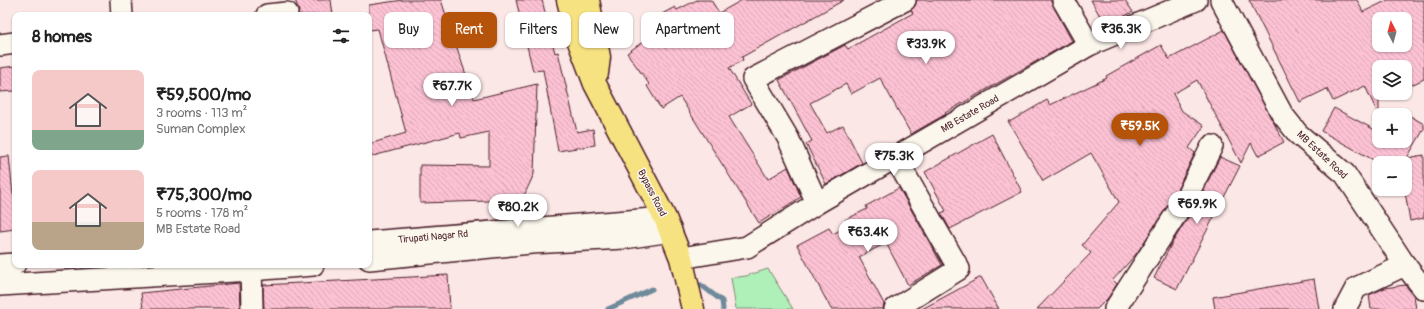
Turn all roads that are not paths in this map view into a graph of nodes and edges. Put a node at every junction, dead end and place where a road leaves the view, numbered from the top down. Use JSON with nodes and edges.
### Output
{"nodes":[{"id":1,"x":121,"y":0,"type":"edge"},
{"id":2,"x":568,"y":0,"type":"edge"},
{"id":3,"x":588,"y":0,"type":"edge"},
{"id":4,"x":905,"y":0,"type":"edge"},
{"id":5,"x":1063,"y":0,"type":"edge"},
{"id":6,"x":1196,"y":0,"type":"edge"},
{"id":7,"x":1221,"y":0,"type":"edge"},
{"id":8,"x":122,"y":12,"type":"edge"},
{"id":9,"x":12,"y":44,"type":"edge"},
{"id":10,"x":0,"y":45,"type":"edge"},
{"id":11,"x":1089,"y":45,"type":"junction"},
{"id":12,"x":595,"y":84,"type":"junction"},
{"id":13,"x":1212,"y":146,"type":"dead end"},
{"id":14,"x":895,"y":157,"type":"junction"},
{"id":15,"x":817,"y":203,"type":"junction"},
{"id":16,"x":668,"y":224,"type":"junction"},
{"id":17,"x":372,"y":242,"type":"edge"},
{"id":18,"x":681,"y":258,"type":"junction"},
{"id":19,"x":372,"y":259,"type":"edge"},
{"id":20,"x":12,"y":264,"type":"edge"},
{"id":21,"x":0,"y":265,"type":"edge"},
{"id":22,"x":1405,"y":265,"type":"junction"},
{"id":23,"x":251,"y":268,"type":"edge"},
{"id":24,"x":0,"y":285,"type":"edge"},
{"id":25,"x":1424,"y":289,"type":"edge"},
{"id":26,"x":252,"y":309,"type":"edge"},
{"id":27,"x":693,"y":309,"type":"edge"},
{"id":28,"x":895,"y":309,"type":"edge"},
{"id":29,"x":1114,"y":309,"type":"edge"},
{"id":30,"x":1345,"y":309,"type":"edge"}],
"edges":[{"from":1,"to":8,"type":"street"},
{"from":2,"to":12,"type":"main road","name":"Bypass Road"},
{"from":3,"to":12,"type":"main road"},
{"from":4,"to":15,"type":"street"},
{"from":5,"to":11,"type":"street"},
{"from":6,"to":11,"type":"street","name":"MB Estate Road"},
{"from":7,"to":22,"type":"street","name":"MB Estate Road"},
{"from":9,"to":10,"type":"street"},
{"from":11,"to":14,"type":"street","name":"MB Estate Road"},
{"from":12,"to":16,"type":"main road","name":"Bypass Road"},
{"from":13,"to":29,"type":"street"},
{"from":14,"to":15,"type":"street","name":"MB Estate Road"},
{"from":14,"to":28,"type":"street"},
{"from":15,"to":18,"type":"street","name":"MB Estate Road"},
{"from":16,"to":17,"type":"street","name":"Tirupati Nagar Rd"},
{"from":16,"to":18,"type":"main road","name":"Bypass Road"},
{"from":16,"to":19,"type":"street"},
{"from":18,"to":27,"type":"main road","name":"Bypass Road"},
{"from":20,"to":21,"type":"street"},
{"from":22,"to":25,"type":"street","name":"MB Estate Road"},
{"from":22,"to":30,"type":"street"},
{"from":23,"to":24,"type":"street"},
{"from":23,"to":26,"type":"street"}]}
